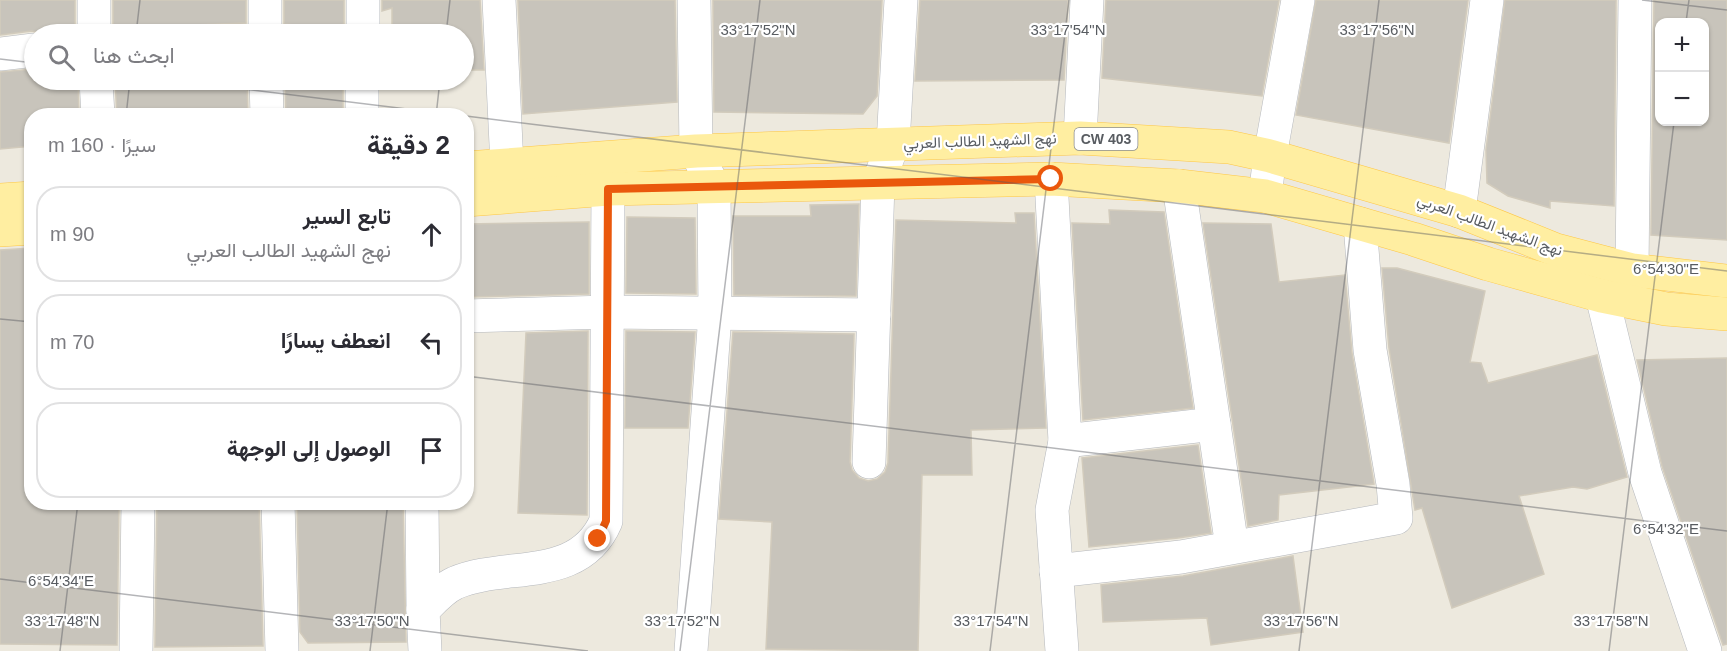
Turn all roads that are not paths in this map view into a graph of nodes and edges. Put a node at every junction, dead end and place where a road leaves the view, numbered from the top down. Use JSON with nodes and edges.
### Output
{"nodes":[{"id":1,"x":94,"y":0,"type":"edge"},
{"id":2,"x":265,"y":0,"type":"edge"},
{"id":3,"x":363,"y":0,"type":"edge"},
{"id":4,"x":499,"y":0,"type":"edge"},
{"id":5,"x":694,"y":0,"type":"edge"},
{"id":6,"x":901,"y":0,"type":"edge"},
{"id":7,"x":1087,"y":0,"type":"edge"},
{"id":8,"x":1298,"y":0,"type":"edge"},
{"id":9,"x":1488,"y":0,"type":"edge"},
{"id":10,"x":1635,"y":0,"type":"edge"},
{"id":11,"x":93,"y":24,"type":"edge"},
{"id":12,"x":265,"y":24,"type":"edge"},
{"id":13,"x":363,"y":24,"type":"edge"},
{"id":14,"x":24,"y":51,"type":"edge"},
{"id":15,"x":0,"y":54,"type":"edge"},
{"id":16,"x":97,"y":90,"type":"edge"},
{"id":17,"x":266,"y":90,"type":"edge"},
{"id":18,"x":362,"y":90,"type":"edge"},
{"id":19,"x":98,"y":108,"type":"edge"},
{"id":20,"x":267,"y":108,"type":"edge"},
{"id":21,"x":362,"y":108,"type":"edge"},
{"id":22,"x":1080,"y":138,"type":"junction"},
{"id":23,"x":893,"y":144,"type":"junction"},
{"id":24,"x":696,"y":151,"type":"junction"},
{"id":25,"x":1270,"y":156,"type":"junction"},
{"id":26,"x":507,"y":165,"type":"junction"},
{"id":27,"x":474,"y":167,"type":"edge"},
{"id":28,"x":1051,"y":179,"type":"junction"},
{"id":29,"x":878,"y":183,"type":"junction"},
{"id":30,"x":1179,"y":186,"type":"junction"},
{"id":31,"x":714,"y":188,"type":"junction"},
{"id":32,"x":608,"y":189,"type":"junction"},
{"id":33,"x":1265,"y":196,"type":"junction"},
{"id":34,"x":24,"y":199,"type":"edge"},
{"id":35,"x":474,"y":199,"type":"edge"},
{"id":36,"x":0,"y":201,"type":"edge"},
{"id":37,"x":1459,"y":211,"type":"junction"},
{"id":38,"x":1360,"y":224,"type":"junction"},
{"id":39,"x":24,"y":228,"type":"edge"},
{"id":40,"x":0,"y":230,"type":"edge"},
{"id":41,"x":1632,"y":270,"type":"junction"},
{"id":42,"x":1727,"y":281,"type":"edge"},
{"id":43,"x":1602,"y":296,"type":"junction"},
{"id":44,"x":609,"y":312,"type":"junction"},
{"id":45,"x":715,"y":314,"type":"junction"},
{"id":46,"x":1727,"y":314,"type":"edge"},
{"id":47,"x":874,"y":315,"type":"junction"},
{"id":48,"x":474,"y":316,"type":"edge"},
{"id":49,"x":1214,"y":424,"type":"junction"},
{"id":50,"x":1065,"y":441,"type":"junction"},
{"id":51,"x":869,"y":462,"type":"dead end"},
{"id":52,"x":138,"y":510,"type":"edge"},
{"id":53,"x":278,"y":510,"type":"edge"},
{"id":54,"x":422,"y":510,"type":"edge"},
{"id":55,"x":1232,"y":547,"type":"junction"},
{"id":56,"x":1056,"y":572,"type":"junction"},
{"id":57,"x":423,"y":610,"type":"junction"},
{"id":58,"x":136,"y":651,"type":"edge"},
{"id":59,"x":282,"y":651,"type":"edge"},
{"id":60,"x":425,"y":651,"type":"edge"},
{"id":61,"x":691,"y":651,"type":"edge"},
{"id":62,"x":1062,"y":651,"type":"edge"},
{"id":63,"x":1705,"y":651,"type":"edge"}],
"edges":[{"from":1,"to":11,"type":"street"},
{"from":2,"to":12,"type":"street"},
{"from":3,"to":13,"type":"street"},
{"from":4,"to":26,"type":"street"},
{"from":5,"to":24,"type":"street"},
{"from":6,"to":23,"type":"street"},
{"from":7,"to":22,"type":"street"},
{"from":8,"to":25,"type":"street"},
{"from":9,"to":37,"type":"street"},
{"from":10,"to":41,"type":"street"},
{"from":14,"to":15,"type":"street"},
{"from":16,"to":19,"type":"street"},
{"from":17,"to":20,"type":"street"},
{"from":18,"to":21,"type":"street"},
{"from":22,"to":23,"type":"main road","name":"نهج الشهيد الطالب العربي","number":"CW 403"},
{"from":22,"to":25,"type":"main road","name":"نهج الشهيد الطالب العربي","number":"CW 403"},
{"from":23,"to":24,"type":"main road","name":"نهج الشهيد الطالب العربي","number":"CW 403"},
{"from":23,"to":29,"type":"street"},
{"from":24,"to":26,"type":"main road","name":"نهج الشهيد الطالب العربي","number":"CW 403"},
{"from":24,"to":31,"type":"street"},
{"from":25,"to":33,"type":"street"},
{"from":25,"to":37,"type":"main road","name":"نهج الشهيد الطالب العربي","number":"CW 403"},
{"from":26,"to":27,"type":"main road","name":"نهج الشهيد الطالب العربي","number":"CW 403"},
{"from":28,"to":29,"type":"main road"},
{"from":28,"to":30,"type":"main road"},
{"from":28,"to":50,"type":"street"},
{"from":29,"to":31,"type":"main road"},
{"from":29,"to":47,"type":"street"},
{"from":30,"to":33,"type":"main road"},
{"from":30,"to":49,"type":"street"},
{"from":31,"to":32,"type":"main road"},
{"from":31,"to":45,"type":"street"},
{"from":32,"to":35,"type":"main road"},
{"from":32,"to":44,"type":"street"},
{"from":33,"to":38,"type":"main road"},
{"from":34,"to":36,"type":"main road"},
{"from":37,"to":41,"type":"main road","name":"نهج الشهيد الطالب العربي","number":"CW 403"},
{"from":38,"to":43,"type":"main road"},
{"from":38,"to":55,"type":"street"},
{"from":39,"to":40,"type":"main road"},
{"from":41,"to":42,"type":"main road","name":"نهج الشهيد الطالب العربي","number":"CW 403"},
{"from":43,"to":46,"type":"main road"},
{"from":43,"to":63,"type":"street"},
{"from":44,"to":45,"type":"street"},
{"from":44,"to":48,"type":"street"},
{"from":44,"to":57,"type":"street"},
{"from":45,"to":47,"type":"street"},
{"from":45,"to":61,"type":"street"},
{"from":47,"to":51,"type":"street"},
{"from":49,"to":50,"type":"street"},
{"from":49,"to":55,"type":"street"},
{"from":50,"to":56,"type":"street"},
{"from":52,"to":58,"type":"street"},
{"from":53,"to":59,"type":"street"},
{"from":54,"to":57,"type":"street"},
{"from":55,"to":56,"type":"street"},
{"from":56,"to":62,"type":"street"},
{"from":57,"to":60,"type":"street"}]}
